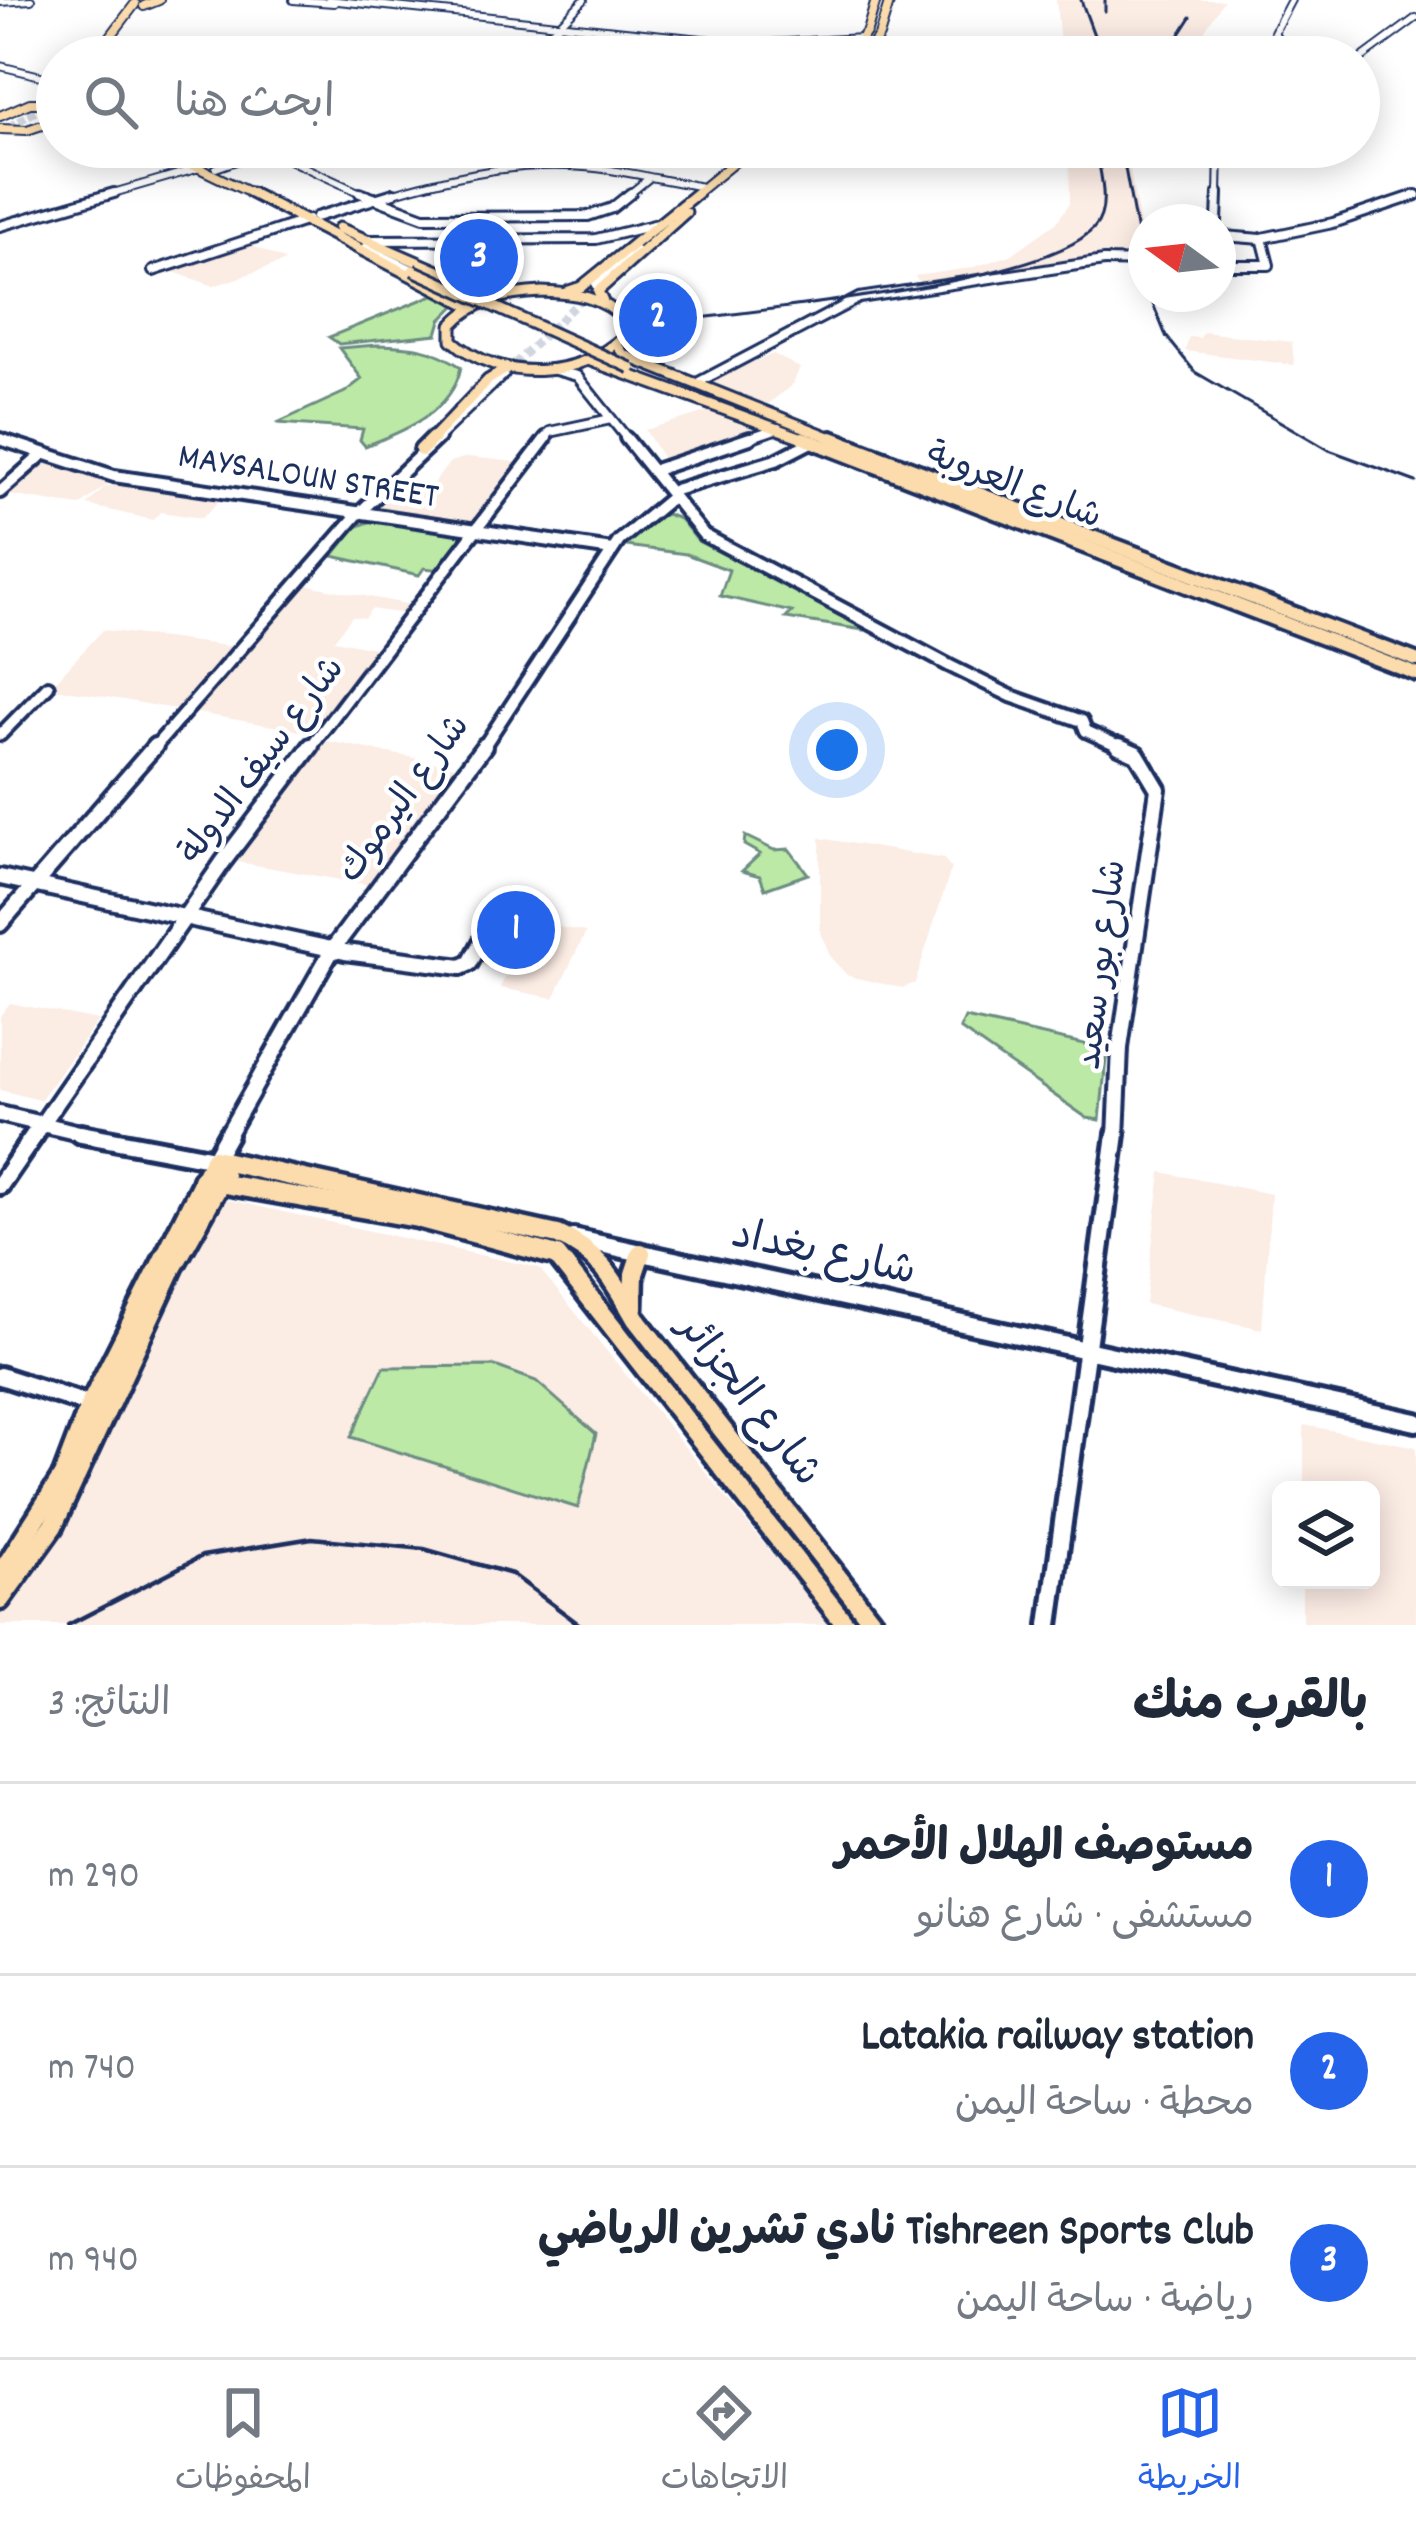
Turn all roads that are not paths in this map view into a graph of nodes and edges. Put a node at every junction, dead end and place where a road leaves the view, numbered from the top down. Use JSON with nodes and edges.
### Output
{"nodes":[{"id":1,"x":31,"y":0,"type":"edge"},
{"id":2,"x":298,"y":0,"type":"edge"},
{"id":3,"x":328,"y":0,"type":"edge"},
{"id":4,"x":587,"y":0,"type":"edge"},
{"id":5,"x":1291,"y":0,"type":"edge"},
{"id":6,"x":2,"y":1,"type":"edge"},
{"id":7,"x":885,"y":1,"type":"edge"},
{"id":8,"x":139,"y":3,"type":"edge"},
{"id":9,"x":1416,"y":18,"type":"edge"},
{"id":10,"x":564,"y":23,"type":"junction"},
{"id":11,"x":113,"y":36,"type":"edge"},
{"id":12,"x":545,"y":36,"type":"edge"},
{"id":13,"x":552,"y":36,"type":"edge"},
{"id":14,"x":669,"y":36,"type":"edge"},
{"id":15,"x":864,"y":36,"type":"edge"},
{"id":16,"x":879,"y":36,"type":"edge"},
{"id":17,"x":1276,"y":36,"type":"edge"},
{"id":18,"x":1380,"y":45,"type":"edge"},
{"id":19,"x":0,"y":65,"type":"edge"},
{"id":20,"x":20,"y":71,"type":"junction"},
{"id":21,"x":36,"y":75,"type":"edge"},
{"id":22,"x":0,"y":79,"type":"edge"},
{"id":23,"x":36,"y":102,"type":"edge"},
{"id":24,"x":1,"y":115,"type":"edge"},
{"id":25,"x":36,"y":127,"type":"edge"},
{"id":26,"x":25,"y":130,"type":"junction"},
{"id":27,"x":36,"y":131,"type":"edge"},
{"id":28,"x":36,"y":133,"type":"edge"},
{"id":29,"x":2,"y":134,"type":"edge"},
{"id":30,"x":191,"y":168,"type":"edge"},
{"id":31,"x":207,"y":168,"type":"edge"},
{"id":32,"x":216,"y":168,"type":"edge"},
{"id":33,"x":309,"y":168,"type":"edge"},
{"id":34,"x":545,"y":168,"type":"edge"},
{"id":35,"x":582,"y":168,"type":"edge"},
{"id":36,"x":727,"y":168,"type":"edge"},
{"id":37,"x":742,"y":168,"type":"edge"},
{"id":38,"x":1219,"y":168,"type":"edge"},
{"id":39,"x":648,"y":179,"type":"junction"},
{"id":40,"x":704,"y":187,"type":"junction"},
{"id":41,"x":1416,"y":195,"type":"edge"},
{"id":42,"x":373,"y":199,"type":"junction"},
{"id":43,"x":1218,"y":204,"type":"edge"},
{"id":44,"x":312,"y":219,"type":"junction"},
{"id":45,"x":659,"y":224,"type":"junction"},
{"id":46,"x":0,"y":226,"type":"edge"},
{"id":47,"x":346,"y":235,"type":"junction"},
{"id":48,"x":1236,"y":237,"type":"edge"},
{"id":49,"x":1261,"y":239,"type":"junction"},
{"id":50,"x":366,"y":240,"type":"junction"},
{"id":51,"x":1128,"y":262,"type":"edge"},
{"id":52,"x":1236,"y":265,"type":"edge"},
{"id":53,"x":417,"y":268,"type":"joint"},
{"id":54,"x":153,"y":271,"type":"dead end"},
{"id":55,"x":581,"y":287,"type":"junction"},
{"id":56,"x":557,"y":292,"type":"junction"},
{"id":57,"x":599,"y":293,"type":"junction"},
{"id":58,"x":499,"y":297,"type":"junction"},
{"id":59,"x":472,"y":307,"type":"junction"},
{"id":60,"x":617,"y":345,"type":"junction"},
{"id":61,"x":584,"y":362,"type":"junction"},
{"id":62,"x":544,"y":368,"type":"junction"},
{"id":63,"x":510,"y":371,"type":"junction"},
{"id":64,"x":697,"y":383,"type":"junction"},
{"id":65,"x":611,"y":419,"type":"junction"},
{"id":66,"x":782,"y":425,"type":"junction"},
{"id":67,"x":0,"y":439,"type":"edge"},
{"id":68,"x":812,"y":442,"type":"junction"},
{"id":69,"x":422,"y":450,"type":"joint"},
{"id":70,"x":43,"y":454,"type":"junction"},
{"id":71,"x":658,"y":469,"type":"junction"},
{"id":72,"x":0,"y":492,"type":"edge"},
{"id":73,"x":674,"y":494,"type":"junction"},
{"id":74,"x":996,"y":509,"type":"junction"},
{"id":75,"x":357,"y":515,"type":"junction"},
{"id":76,"x":476,"y":531,"type":"junction"},
{"id":77,"x":612,"y":550,"type":"junction"},
{"id":78,"x":1265,"y":609,"type":"junction"},
{"id":79,"x":1416,"y":660,"type":"edge"},
{"id":80,"x":1416,"y":674,"type":"edge"},
{"id":81,"x":48,"y":686,"type":"dead end"},
{"id":82,"x":0,"y":735,"type":"edge"},
{"id":83,"x":0,"y":877,"type":"edge"},
{"id":84,"x":39,"y":883,"type":"junction"},
{"id":85,"x":499,"y":910,"type":"dead end"},
{"id":86,"x":188,"y":914,"type":"junction"},
{"id":87,"x":0,"y":924,"type":"edge"},
{"id":88,"x":332,"y":950,"type":"junction"},
{"id":89,"x":0,"y":1114,"type":"edge"},
{"id":90,"x":39,"y":1123,"type":"junction"},
{"id":91,"x":223,"y":1161,"type":"junction"},
{"id":92,"x":211,"y":1181,"type":"junction"},
{"id":93,"x":0,"y":1185,"type":"edge"},
{"id":94,"x":552,"y":1242,"type":"junction"},
{"id":95,"x":641,"y":1253,"type":"junction"},
{"id":96,"x":636,"y":1319,"type":"junction"},
{"id":97,"x":1089,"y":1350,"type":"junction"},
{"id":98,"x":0,"y":1376,"type":"edge"},
{"id":99,"x":90,"y":1405,"type":"junction"},
{"id":100,"x":1416,"y":1422,"type":"edge"},
{"id":101,"x":778,"y":1500,"type":"junction"},
{"id":102,"x":768,"y":1522,"type":"junction"},
{"id":103,"x":0,"y":1576,"type":"edge"},
{"id":104,"x":0,"y":1600,"type":"edge"},
{"id":105,"x":846,"y":1625,"type":"edge"},
{"id":106,"x":875,"y":1625,"type":"edge"},
{"id":107,"x":1049,"y":1625,"type":"edge"}],
"edges":[{"from":1,"to":6,"type":"street"},
{"from":2,"to":10,"type":"street"},
{"from":3,"to":10,"type":"street"},
{"from":4,"to":10,"type":"street"},
{"from":5,"to":17,"type":"street"},
{"from":7,"to":15,"type":"main road"},
{"from":7,"to":16,"type":"main road"},
{"from":8,"to":11,"type":"main road"},
{"from":9,"to":18,"type":"street"},
{"from":10,"to":12,"type":"street"},
{"from":10,"to":13,"type":"street"},
{"from":10,"to":14,"type":"street"},
{"from":19,"to":20,"type":"street"},
{"from":20,"to":21,"type":"street"},
{"from":20,"to":22,"type":"street"},
{"from":23,"to":24,"type":"main road"},
{"from":25,"to":26,"type":"main road"},
{"from":26,"to":27,"type":"main road"},
{"from":26,"to":29,"type":"main road"},
{"from":28,"to":29,"type":"main road"},
{"from":30,"to":46,"type":"street"},
{"from":31,"to":44,"type":"main road"},
{"from":32,"to":44,"type":"main road"},
{"from":33,"to":42,"type":"street"},
{"from":34,"to":42,"type":"street"},
{"from":35,"to":39,"type":"street"},
{"from":36,"to":40,"type":"main road"},
{"from":37,"to":57,"type":"main road"},
{"from":38,"to":43,"type":"street"},
{"from":39,"to":40,"type":"street"},
{"from":39,"to":42,"type":"street"},
{"from":40,"to":45,"type":"main road"},
{"from":41,"to":49,"type":"street"},
{"from":42,"to":44,"type":"street"},
{"from":44,"to":47,"type":"main road"},
{"from":44,"to":54,"type":"street"},
{"from":45,"to":50,"type":"street"},
{"from":45,"to":55,"type":"main road"},
{"from":47,"to":50,"type":"main road"},
{"from":47,"to":53,"type":"street"},
{"from":47,"to":59,"type":"main road"},
{"from":48,"to":49,"type":"street"},
{"from":49,"to":52,"type":"street"},
{"from":50,"to":58,"type":"main road"},
{"from":51,"to":64,"type":"street","bridge":true},
{"from":53,"to":66,"type":"main road","bridge":true},
{"from":55,"to":56,"type":"main road"},
{"from":55,"to":57,"type":"main road"},
{"from":56,"to":57,"type":"main road"},
{"from":56,"to":58,"type":"main road"},
{"from":57,"to":60,"type":"main road"},
{"from":58,"to":59,"type":"main road"},
{"from":59,"to":63,"type":"main road"},
{"from":60,"to":61,"type":"main road"},
{"from":60,"to":64,"type":"main road","name":"شارع العروبة"},
{"from":61,"to":62,"type":"main road"},
{"from":61,"to":66,"type":"main road","name":"شارع العروبة"},
{"from":61,"to":71,"type":"street"},
{"from":62,"to":63,"type":"main road"},
{"from":62,"to":65,"type":"street"},
{"from":63,"to":69,"type":"main road"},
{"from":64,"to":66,"type":"main road","name":"شارع العروبة"},
{"from":65,"to":73,"type":"street"},
{"from":65,"to":76,"type":"street","name":"شارع سيف الدولة"},
{"from":66,"to":68,"type":"main road","name":"شارع العروبة"},
{"from":66,"to":71,"type":"street"},
{"from":66,"to":74,"type":"main road","name":"شارع العروبة"},
{"from":67,"to":70,"type":"street","name":"MAYSALOUN STREET"},
{"from":68,"to":73,"type":"street"},
{"from":68,"to":74,"type":"main road","name":"شارع العروبة"},
{"from":69,"to":75,"type":"street"},
{"from":70,"to":72,"type":"street"},
{"from":70,"to":75,"type":"street","name":"MAYSALOUN STREET"},
{"from":71,"to":73,"type":"street"},
{"from":73,"to":77,"type":"street","name":"شارع اليرموك"},
{"from":73,"to":97,"type":"street","name":"شارع بور سعيد"},
{"from":74,"to":78,"type":"main road","name":"شارع العروبة"},
{"from":75,"to":76,"type":"street","name":"MAYSALOUN STREET"},
{"from":75,"to":84,"type":"street"},
{"from":76,"to":77,"type":"street","name":"MAYSALOUN STREET"},
{"from":76,"to":86,"type":"street","name":"شارع سيف الدولة"},
{"from":77,"to":88,"type":"street","name":"شارع اليرموك"},
{"from":78,"to":79,"type":"main road","name":"شارع العروبة"},
{"from":78,"to":80,"type":"main road","name":"شارع العروبة"},
{"from":81,"to":82,"type":"street"},
{"from":83,"to":84,"type":"street"},
{"from":84,"to":86,"type":"street"},
{"from":84,"to":87,"type":"street"},
{"from":85,"to":88,"type":"street"},
{"from":86,"to":88,"type":"street"},
{"from":86,"to":90,"type":"street","name":"شارع سيف الدولة"},
{"from":88,"to":91,"type":"street","name":"شارع اليرموك"},
{"from":89,"to":90,"type":"street"},
{"from":90,"to":91,"type":"street"},
{"from":90,"to":93,"type":"street","name":"شارع سيف الدولة"},
{"from":91,"to":92,"type":"main road"},
{"from":91,"to":94,"type":"main road","name":"شارع بغداد"},
{"from":92,"to":94,"type":"main road","name":"شارع بغداد"},
{"from":92,"to":99,"type":"main road"},
{"from":92,"to":104,"type":"main road"},
{"from":94,"to":95,"type":"street","name":"شارع بغداد"},
{"from":94,"to":96,"type":"main road","name":"شارع الجزائر"},
{"from":94,"to":102,"type":"main road","name":"شارع الجزائر"},
{"from":95,"to":96,"type":"main road"},
{"from":95,"to":97,"type":"street","name":"شارع بغداد"},
{"from":96,"to":101,"type":"main road","name":"شارع الجزائر"},
{"from":97,"to":100,"type":"street","name":"شارع بغداد"},
{"from":97,"to":107,"type":"street","name":"شارع بور سعيد"},
{"from":98,"to":99,"type":"street"},
{"from":99,"to":103,"type":"main road"},
{"from":101,"to":102,"type":"main road"},
{"from":101,"to":106,"type":"main road","name":"شارع الجزائر"},
{"from":102,"to":105,"type":"main road","name":"شارع الجزائر"}]}
